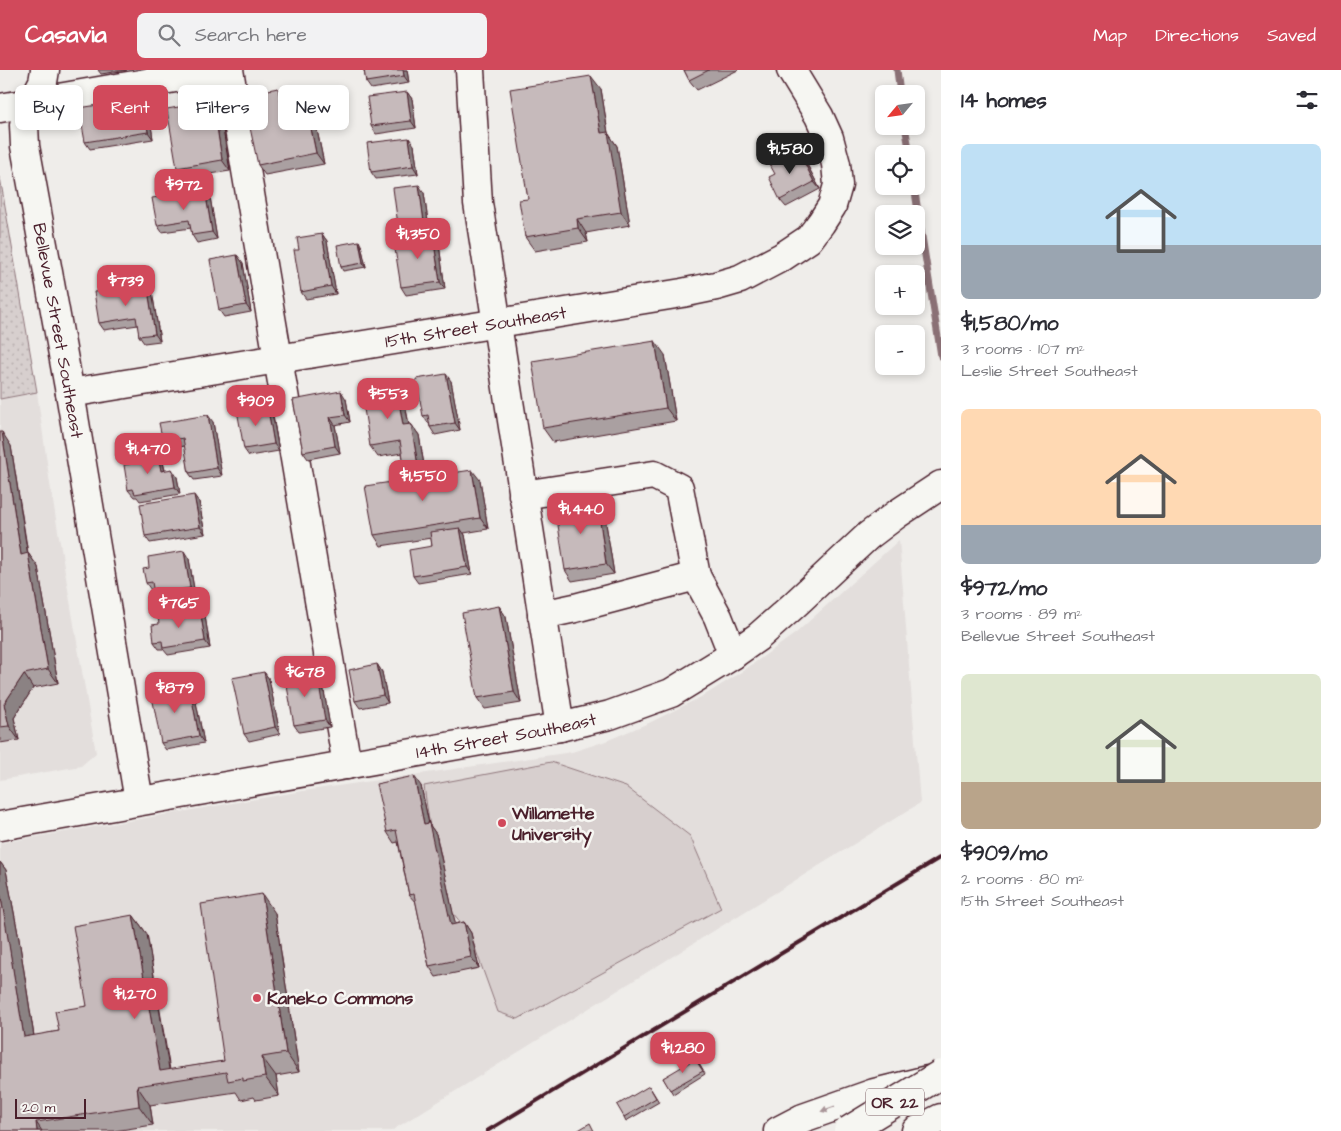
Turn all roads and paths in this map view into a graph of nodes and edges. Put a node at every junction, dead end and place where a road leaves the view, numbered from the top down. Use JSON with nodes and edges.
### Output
{"nodes":[{"id":1,"x":45,"y":70,"type":"edge"},
{"id":2,"x":222,"y":70,"type":"edge"},
{"id":3,"x":229,"y":70,"type":"edge"},
{"id":4,"x":470,"y":70,"type":"edge"},
{"id":5,"x":791,"y":70,"type":"edge"},
{"id":6,"x":41,"y":85,"type":"edge"},
{"id":7,"x":83,"y":93,"type":"edge"},
{"id":8,"x":15,"y":105,"type":"edge"},
{"id":9,"x":0,"y":108,"type":"edge"},
{"id":10,"x":24,"y":130,"type":"edge"},
{"id":11,"x":497,"y":323,"type":"junction"},
{"id":12,"x":278,"y":359,"type":"junction"},
{"id":13,"x":70,"y":393,"type":"junction"},
{"id":14,"x":930,"y":492,"type":"edge"},
{"id":15,"x":523,"y":495,"type":"junction"},
{"id":16,"x":696,"y":576,"type":"junction"},
{"id":17,"x":542,"y":615,"type":"junction"},
{"id":18,"x":732,"y":655,"type":"junction"},
{"id":19,"x":560,"y":727,"type":"junction"},
{"id":20,"x":347,"y":764,"type":"junction"},
{"id":21,"x":139,"y":801,"type":"junction"},
{"id":22,"x":0,"y":826,"type":"edge"},
{"id":23,"x":941,"y":1075,"type":"edge"},
{"id":24,"x":941,"y":1118,"type":"edge"},
{"id":25,"x":778,"y":1131,"type":"edge"},
{"id":26,"x":848,"y":1131,"type":"edge"},
{"id":27,"x":916,"y":1131,"type":"edge"}],
"edges":[{"from":1,"to":6,"type":"main road","name":"Bellevue Street Southeast"},
{"from":2,"to":7,"type":"main road"},
{"from":3,"to":12,"type":"main road"},
{"from":4,"to":11,"type":"main road"},
{"from":5,"to":11,"type":"main road","name":"15th Street Southeast"},
{"from":8,"to":9,"type":"main road"},
{"from":10,"to":13,"type":"main road","name":"Bellevue Street Southeast"},
{"from":11,"to":12,"type":"main road","name":"15th Street Southeast"},
{"from":11,"to":15,"type":"main road"},
{"from":12,"to":13,"type":"main road","name":"15th Street Southeast"},
{"from":12,"to":20,"type":"main road"},
{"from":13,"to":21,"type":"main road","name":"Bellevue Street Southeast"},
{"from":14,"to":18,"type":"main road","name":"14th Street Southeast"},
{"from":15,"to":16,"type":"main road"},
{"from":15,"to":17,"type":"main road"},
{"from":16,"to":17,"type":"main road"},
{"from":16,"to":18,"type":"main road"},
{"from":17,"to":19,"type":"main road"},
{"from":18,"to":19,"type":"main road","name":"14th Street Southeast"},
{"from":19,"to":20,"type":"main road","name":"14th Street Southeast"},
{"from":20,"to":21,"type":"main road","name":"14th Street Southeast"},
{"from":21,"to":22,"type":"main road","name":"14th Street Southeast"},
{"from":23,"to":25,"type":"main road","one_way":true,"bridge":true},
{"from":23,"to":26,"type":"main road","number":"OR 22","bridge":true},
{"from":24,"to":27,"type":"main road"}]}
